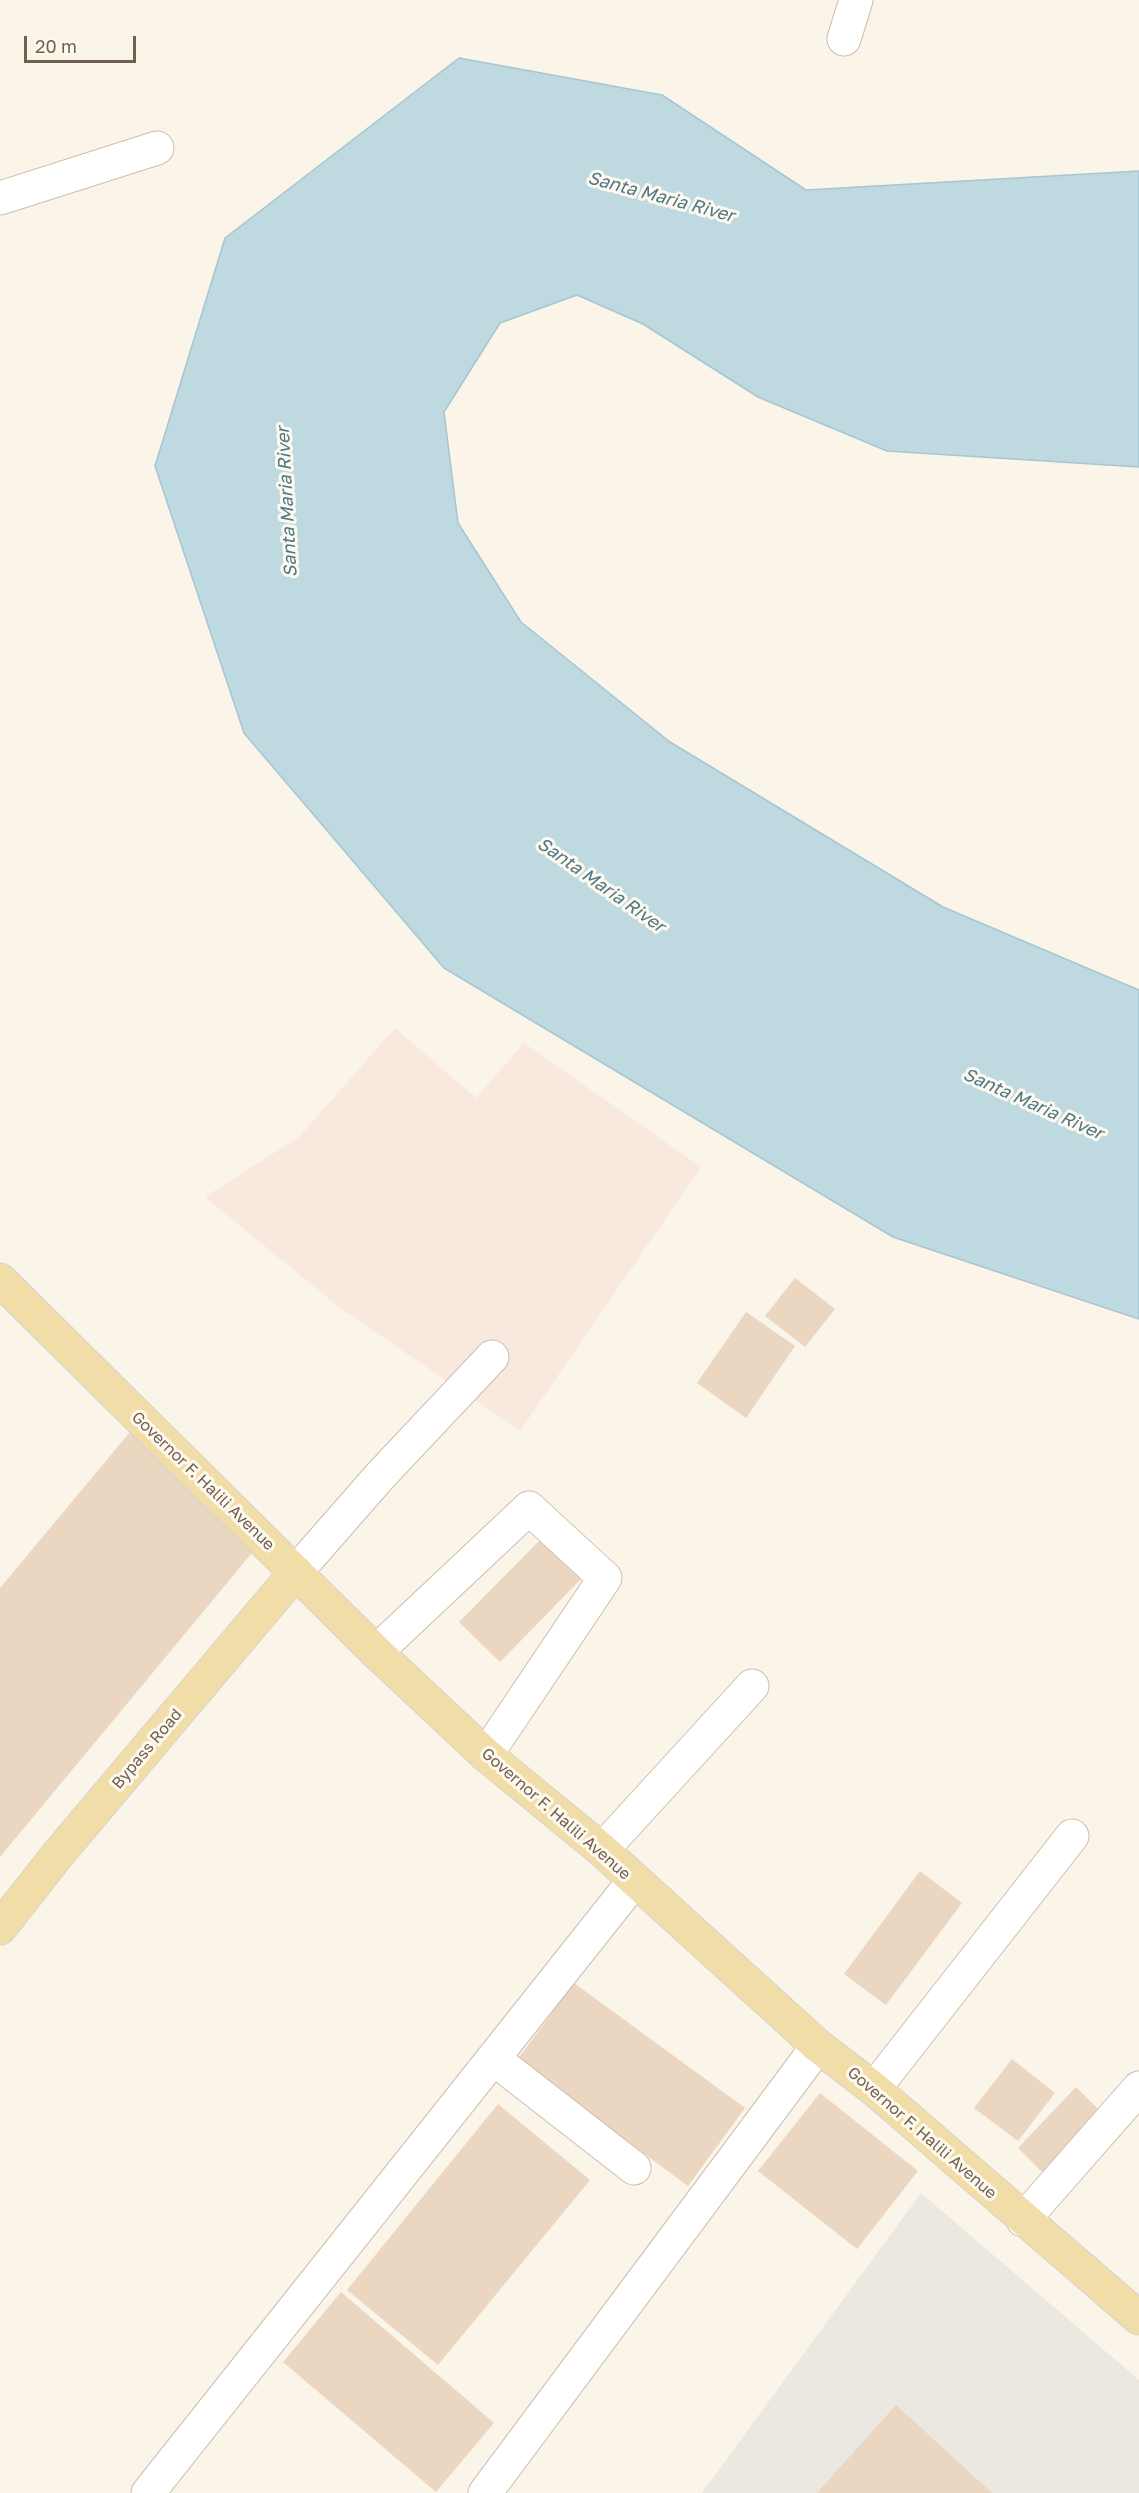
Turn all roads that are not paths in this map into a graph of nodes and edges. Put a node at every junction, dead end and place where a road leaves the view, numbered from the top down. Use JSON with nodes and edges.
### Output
{"nodes":[{"id":1,"x":856,"y":0,"type":"edge"},
{"id":2,"x":844,"y":39,"type":"dead end"},
{"id":3,"x":157,"y":148,"type":"dead end"},
{"id":4,"x":0,"y":198,"type":"edge"},
{"id":5,"x":0,"y":1280,"type":"edge"},
{"id":6,"x":492,"y":1357,"type":"dead end"},
{"id":7,"x":296,"y":1572,"type":"junction"},
{"id":8,"x":376,"y":1652,"type":"junction"},
{"id":9,"x":752,"y":1686,"type":"dead end"},
{"id":10,"x":486,"y":1755,"type":"junction"},
{"id":11,"x":1072,"y":1836,"type":"dead end"},
{"id":12,"x":602,"y":1850,"type":"junction"},
{"id":13,"x":634,"y":1881,"type":"junction"},
{"id":14,"x":0,"y":1928,"type":"edge"},
{"id":15,"x":818,"y":2046,"type":"junction"},
{"id":16,"x":494,"y":2059,"type":"junction"},
{"id":17,"x":1139,"y":2088,"type":"edge"},
{"id":18,"x":874,"y":2089,"type":"junction"},
{"id":19,"x":634,"y":2168,"type":"dead end"},
{"id":20,"x":1023,"y":2220,"type":"junction"},
{"id":21,"x":1139,"y":2319,"type":"edge"},
{"id":22,"x":148,"y":2493,"type":"edge"},
{"id":23,"x":485,"y":2493,"type":"edge"}],
"edges":[{"from":1,"to":2,"type":"street"},
{"from":3,"to":4,"type":"street"},
{"from":5,"to":7,"type":"main road","name":"Governor F. Halili Avenue"},
{"from":6,"to":7,"type":"street"},
{"from":7,"to":8,"type":"main road","name":"Governor F. Halili Avenue"},
{"from":7,"to":14,"type":"main road","name":"Bypass Road"},
{"from":8,"to":10,"type":"main road","name":"Governor F. Halili Avenue"},
{"from":8,"to":10,"type":"street"},
{"from":9,"to":12,"type":"street"},
{"from":10,"to":12,"type":"main road","name":"Governor F. Halili Avenue"},
{"from":11,"to":18,"type":"street"},
{"from":12,"to":13,"type":"main road","name":"Governor F. Halili Avenue"},
{"from":13,"to":15,"type":"main road","name":"Governor F. Halili Avenue"},
{"from":13,"to":16,"type":"street"},
{"from":15,"to":18,"type":"main road","name":"Governor F. Halili Avenue"},
{"from":15,"to":23,"type":"street"},
{"from":16,"to":19,"type":"street"},
{"from":16,"to":22,"type":"street"},
{"from":17,"to":20,"type":"street"},
{"from":18,"to":20,"type":"main road","name":"Governor F. Halili Avenue"},
{"from":20,"to":21,"type":"main road","name":"Governor F. Halili Avenue"}]}
